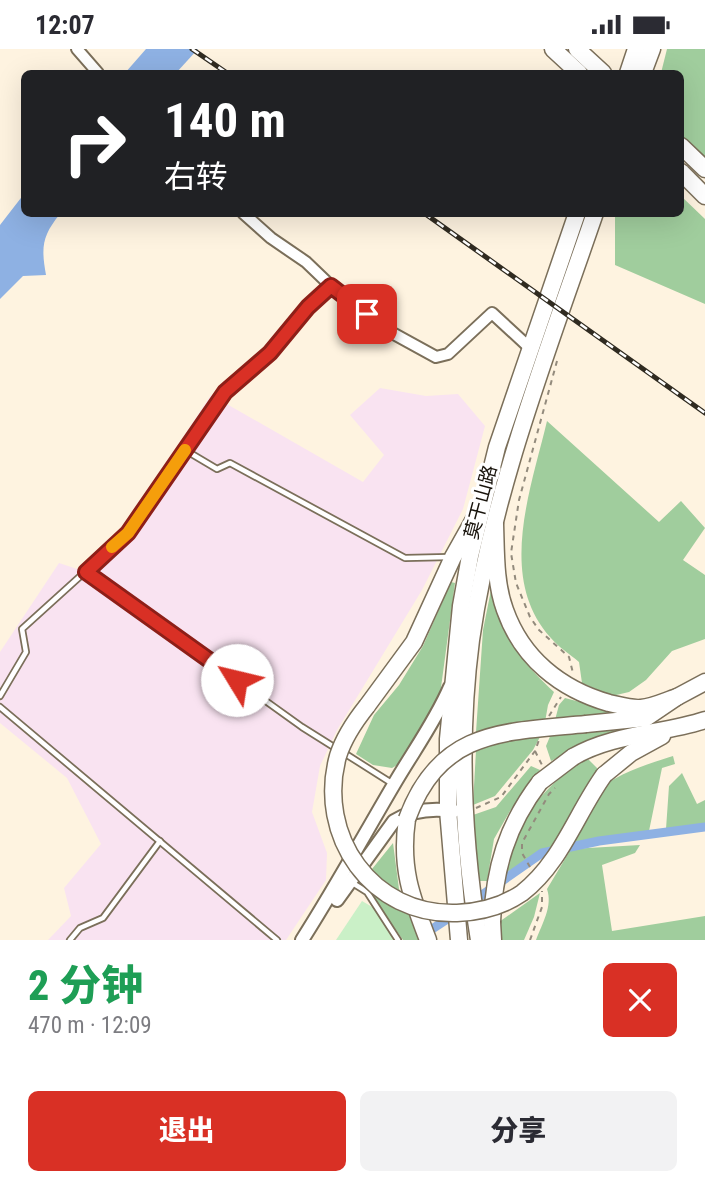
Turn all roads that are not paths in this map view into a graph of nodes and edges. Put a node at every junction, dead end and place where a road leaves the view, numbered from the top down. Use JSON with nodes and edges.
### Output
{"nodes":[{"id":1,"x":77,"y":49,"type":"edge"},
{"id":2,"x":552,"y":49,"type":"edge"},
{"id":3,"x":577,"y":49,"type":"edge"},
{"id":4,"x":636,"y":49,"type":"edge"},
{"id":5,"x":652,"y":49,"type":"edge"},
{"id":6,"x":95,"y":70,"type":"edge"},
{"id":7,"x":576,"y":70,"type":"edge"},
{"id":8,"x":600,"y":70,"type":"edge"},
{"id":9,"x":629,"y":70,"type":"edge"},
{"id":10,"x":644,"y":70,"type":"edge"},
{"id":11,"x":684,"y":149,"type":"edge"},
{"id":12,"x":705,"y":168,"type":"edge"},
{"id":13,"x":684,"y":175,"type":"edge"},
{"id":14,"x":705,"y":195,"type":"edge"},
{"id":15,"x":247,"y":217,"type":"edge"},
{"id":16,"x":577,"y":217,"type":"edge"},
{"id":17,"x":594,"y":217,"type":"edge"},
{"id":18,"x":331,"y":286,"type":"junction"},
{"id":19,"x":531,"y":349,"type":"junction"},
{"id":20,"x":185,"y":450,"type":"junction"},
{"id":21,"x":481,"y":507,"type":"junction"},
{"id":22,"x":495,"y":524,"type":"junction"},
{"id":23,"x":453,"y":557,"type":"junction"},
{"id":24,"x":86,"y":572,"type":"junction"},
{"id":25,"x":705,"y":683,"type":"edge"},
{"id":26,"x":452,"y":684,"type":"junction"},
{"id":27,"x":0,"y":696,"type":"edge"},
{"id":28,"x":677,"y":697,"type":"junction"},
{"id":29,"x":0,"y":707,"type":"edge"},
{"id":30,"x":705,"y":720,"type":"edge"},
{"id":31,"x":682,"y":727,"type":"junction"},
{"id":32,"x":394,"y":784,"type":"junction"},
{"id":33,"x":448,"y":810,"type":"junction"},
{"id":34,"x":465,"y":812,"type":"junction"},
{"id":35,"x":160,"y":841,"type":"junction"},
{"id":36,"x":350,"y":881,"type":"junction"},
{"id":37,"x":482,"y":929,"type":"edge"},
{"id":38,"x":69,"y":940,"type":"edge"},
{"id":39,"x":277,"y":940,"type":"edge"},
{"id":40,"x":302,"y":940,"type":"edge"},
{"id":41,"x":310,"y":940,"type":"edge"},
{"id":42,"x":398,"y":940,"type":"edge"},
{"id":43,"x":428,"y":940,"type":"edge"},
{"id":44,"x":458,"y":940,"type":"edge"},
{"id":45,"x":493,"y":940,"type":"edge"}],
"edges":[{"from":1,"to":6,"type":"street"},
{"from":2,"to":7,"type":"highway"},
{"from":3,"to":8,"type":"highway"},
{"from":4,"to":9,"type":"highway"},
{"from":5,"to":10,"type":"highway"},
{"from":11,"to":12,"type":"highway"},
{"from":13,"to":14,"type":"highway"},
{"from":15,"to":18,"type":"street"},
{"from":16,"to":19,"type":"highway","name":"莫干山路"},
{"from":17,"to":22,"type":"highway","name":"莫干山路"},
{"from":18,"to":19,"type":"street"},
{"from":18,"to":20,"type":"lane"},
{"from":19,"to":21,"type":"highway","name":"莫干山路"},
{"from":20,"to":23,"type":"lane"},
{"from":20,"to":24,"type":"lane"},
{"from":21,"to":23,"type":"highway"},
{"from":21,"to":26,"type":"highway","name":"莫干山路"},
{"from":22,"to":28,"type":"highway"},
{"from":22,"to":34,"type":"highway","name":"莫干山路"},
{"from":23,"to":31,"type":"highway","bridge":true},
{"from":24,"to":27,"type":"lane"},
{"from":24,"to":32,"type":"lane"},
{"from":25,"to":28,"type":"highway"},
{"from":26,"to":32,"type":"main road","name":"莫干山路"},
{"from":26,"to":33,"type":"highway","name":"莫干山路"},
{"from":28,"to":43,"type":"highway","bridge":true},
{"from":29,"to":35,"type":"lane"},
{"from":30,"to":31,"type":"highway"},
{"from":31,"to":37,"type":"highway","bridge":true},
{"from":32,"to":40,"type":"main road","name":"莫干山路"},
{"from":33,"to":34,"type":"main road"},
{"from":33,"to":36,"type":"main road"},
{"from":33,"to":44,"type":"highway","name":"莫干山路"},
{"from":34,"to":37,"type":"highway","name":"莫干山路"},
{"from":35,"to":38,"type":"lane"},
{"from":35,"to":39,"type":"lane"},
{"from":36,"to":41,"type":"main road"},
{"from":36,"to":42,"type":"lane"},
{"from":37,"to":45,"type":"highway"}]}
